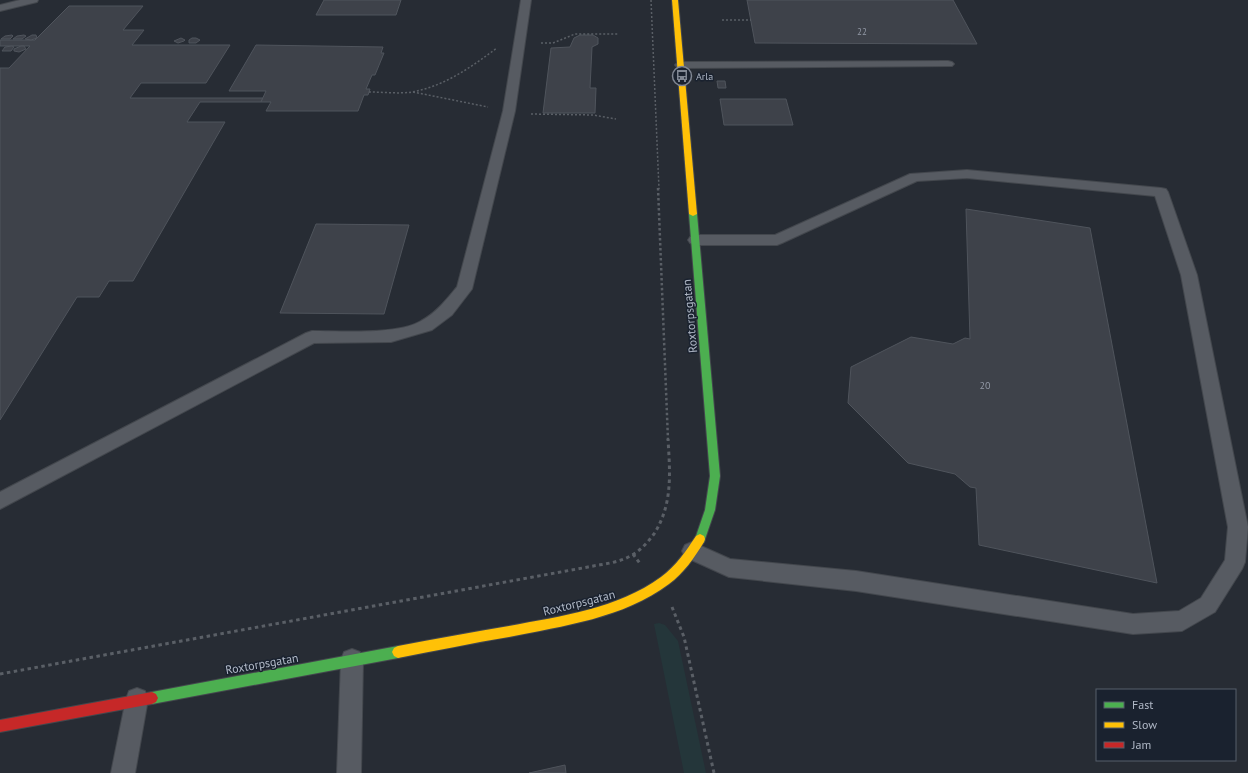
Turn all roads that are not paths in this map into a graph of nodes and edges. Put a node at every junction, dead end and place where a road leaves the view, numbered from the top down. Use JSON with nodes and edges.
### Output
{"nodes":[{"id":1,"x":32,"y":0,"type":"edge"},
{"id":2,"x":526,"y":0,"type":"edge"},
{"id":3,"x":675,"y":0,"type":"edge"},
{"id":4,"x":0,"y":8,"type":"edge"},
{"id":5,"x":948,"y":64,"type":"dead end"},
{"id":6,"x":681,"y":65,"type":"junction"},
{"id":7,"x":695,"y":240,"type":"junction"},
{"id":8,"x":0,"y":502,"type":"edge"},
{"id":9,"x":692,"y":551,"type":"junction"},
{"id":10,"x":352,"y":660,"type":"junction"},
{"id":11,"x":137,"y":699,"type":"junction"},
{"id":12,"x":0,"y":726,"type":"edge"},
{"id":13,"x":123,"y":773,"type":"edge"},
{"id":14,"x":349,"y":773,"type":"edge"}],
"edges":[{"from":1,"to":4,"type":"lane"},
{"from":2,"to":8,"type":"lane"},
{"from":3,"to":6,"type":"street","name":"Roxtorpsgatan"},
{"from":5,"to":6,"type":"lane"},
{"from":6,"to":7,"type":"street","name":"Roxtorpsgatan"},
{"from":7,"to":9,"type":"street","name":"Roxtorpsgatan"},
{"from":7,"to":9,"type":"lane"},
{"from":9,"to":10,"type":"street","name":"Roxtorpsgatan"},
{"from":10,"to":11,"type":"street","name":"Roxtorpsgatan"},
{"from":10,"to":14,"type":"lane"},
{"from":11,"to":12,"type":"street","name":"Roxtorpsgatan"},
{"from":11,"to":13,"type":"lane"}]}
